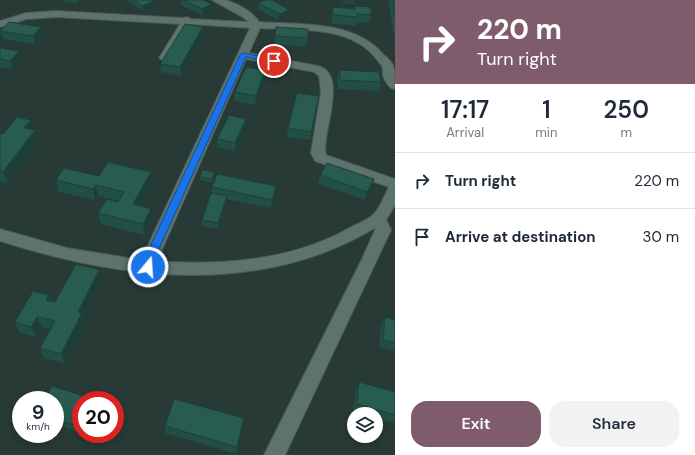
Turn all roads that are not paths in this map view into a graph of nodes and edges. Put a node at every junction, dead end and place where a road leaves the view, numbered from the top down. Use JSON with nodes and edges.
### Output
{"nodes":[{"id":1,"x":217,"y":0,"type":"edge"},
{"id":2,"x":187,"y":20,"type":"junction"},
{"id":3,"x":0,"y":24,"type":"edge"},
{"id":4,"x":256,"y":25,"type":"junction"},
{"id":5,"x":243,"y":55,"type":"junction"},
{"id":6,"x":164,"y":58,"type":"edge"},
{"id":7,"x":395,"y":86,"type":"edge"},
{"id":8,"x":395,"y":184,"type":"edge"},
{"id":9,"x":395,"y":188,"type":"edge"},
{"id":10,"x":378,"y":219,"type":"junction"},
{"id":11,"x":0,"y":235,"type":"edge"},
{"id":12,"x":148,"y":267,"type":"junction"},
{"id":13,"x":274,"y":455,"type":"edge"}],
"edges":[{"from":1,"to":4,"type":"lane"},
{"from":2,"to":3,"type":"lane"},
{"from":2,"to":4,"type":"lane"},
{"from":2,"to":6,"type":"lane"},
{"from":4,"to":5,"type":"lane"},
{"from":4,"to":7,"type":"lane"},
{"from":5,"to":8,"type":"lane"},
{"from":5,"to":12,"type":"lane"},
{"from":9,"to":10,"type":"lane"},
{"from":10,"to":12,"type":"lane"},
{"from":10,"to":13,"type":"lane"},
{"from":11,"to":12,"type":"lane"}]}
